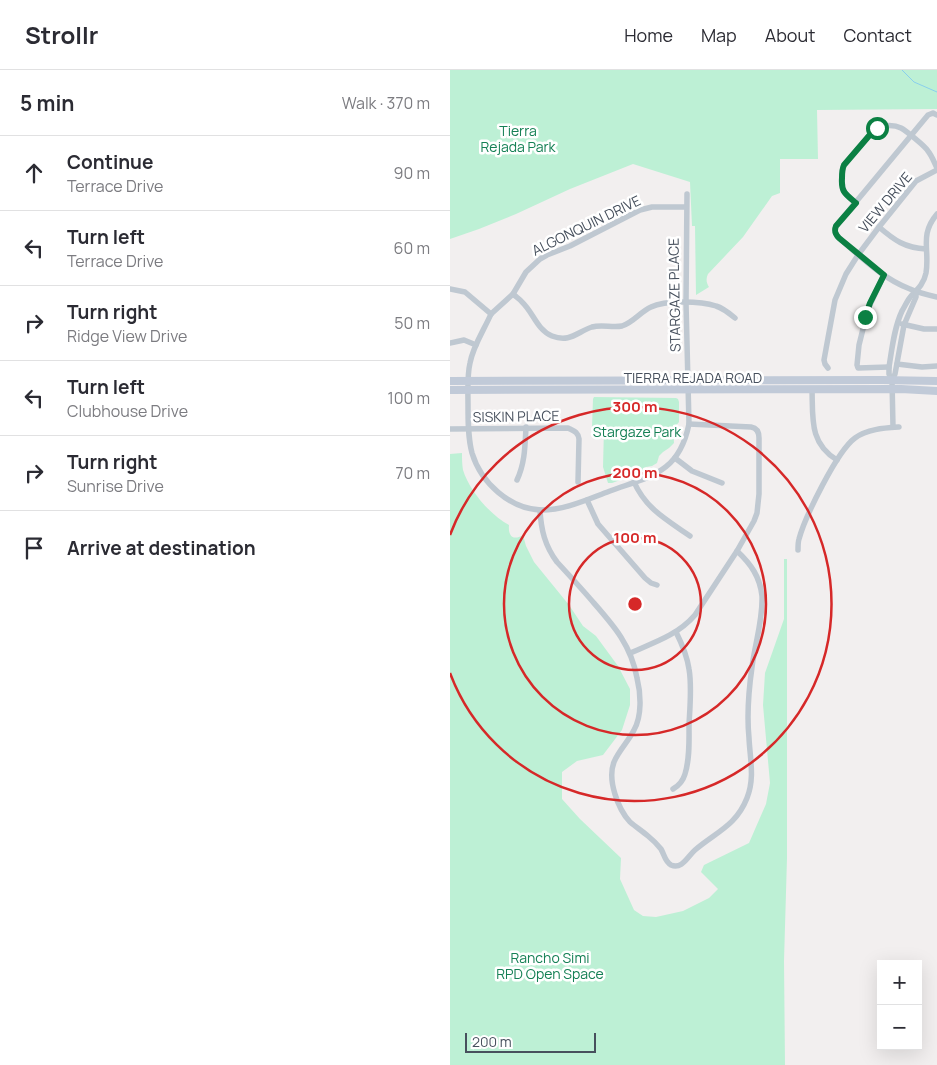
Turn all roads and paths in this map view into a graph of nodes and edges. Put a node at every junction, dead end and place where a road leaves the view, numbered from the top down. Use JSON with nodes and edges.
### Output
{"nodes":[{"id":1,"x":935,"y":114,"type":"edge"},
{"id":2,"x":911,"y":136,"type":"junction"},
{"id":3,"x":937,"y":169,"type":"edge"},
{"id":4,"x":687,"y":194,"type":"dead end"},
{"id":5,"x":856,"y":203,"type":"junction"},
{"id":6,"x":686,"y":207,"type":"junction"},
{"id":7,"x":937,"y":214,"type":"edge"},
{"id":8,"x":879,"y":226,"type":"junction"},
{"id":9,"x":926,"y":250,"type":"junction"},
{"id":10,"x":858,"y":255,"type":"junction"},
{"id":11,"x":884,"y":275,"type":"junction"},
{"id":12,"x":450,"y":288,"type":"edge"},
{"id":13,"x":916,"y":292,"type":"junction"},
{"id":14,"x":513,"y":294,"type":"junction"},
{"id":15,"x":937,"y":297,"type":"edge"},
{"id":16,"x":686,"y":303,"type":"junction"},
{"id":17,"x":491,"y":314,"type":"junction"},
{"id":18,"x":735,"y":318,"type":"dead end"},
{"id":19,"x":900,"y":324,"type":"junction"},
{"id":20,"x":937,"y":329,"type":"edge"},
{"id":21,"x":450,"y":343,"type":"edge"},
{"id":22,"x":476,"y":345,"type":"junction"},
{"id":23,"x":897,"y":364,"type":"junction"},
{"id":24,"x":937,"y":366,"type":"edge"},
{"id":25,"x":889,"y":367,"type":"junction"},
{"id":26,"x":828,"y":368,"type":"dead end"},
{"id":27,"x":688,"y":380,"type":"junction"},
{"id":28,"x":892,"y":380,"type":"junction"},
{"id":29,"x":450,"y":381,"type":"edge"},
{"id":30,"x":468,"y":381,"type":"junction"},
{"id":31,"x":937,"y":381,"type":"edge"},
{"id":32,"x":688,"y":389,"type":"junction"},
{"id":33,"x":812,"y":389,"type":"junction"},
{"id":34,"x":892,"y":389,"type":"junction"},
{"id":35,"x":450,"y":390,"type":"edge"},
{"id":36,"x":468,"y":390,"type":"junction"},
{"id":37,"x":937,"y":391,"type":"edge"},
{"id":38,"x":689,"y":424,"type":"junction"},
{"id":39,"x":526,"y":427,"type":"junction"},
{"id":40,"x":450,"y":429,"type":"edge"},
{"id":41,"x":468,"y":429,"type":"junction"},
{"id":42,"x":675,"y":458,"type":"junction"},
{"id":43,"x":837,"y":460,"type":"junction"},
{"id":44,"x":516,"y":480,"type":"dead end"},
{"id":45,"x":578,"y":482,"type":"dead end"},
{"id":46,"x":634,"y":482,"type":"junction"},
{"id":47,"x":722,"y":483,"type":"dead end"},
{"id":48,"x":587,"y":500,"type":"junction"},
{"id":49,"x":540,"y":510,"type":"junction"},
{"id":50,"x":690,"y":536,"type":"dead end"},
{"id":51,"x":798,"y":550,"type":"dead end"},
{"id":52,"x":737,"y":551,"type":"junction"},
{"id":53,"x":657,"y":585,"type":"dead end"},
{"id":54,"x":676,"y":632,"type":"junction"},
{"id":55,"x":630,"y":652,"type":"junction"},
{"id":56,"x":674,"y":789,"type":"dead end"}],
"edges":[{"from":1,"to":2,"type":"street"},
{"from":2,"to":3,"type":"street"},
{"from":2,"to":5,"type":"street"},
{"from":2,"to":5,"type":"street"},
{"from":3,"to":8,"type":"street","name":"VIEW DRIVE"},
{"from":4,"to":6,"type":"street","name":"STARGAZE PLACE"},
{"from":5,"to":10,"type":"street"},
{"from":6,"to":14,"type":"street","name":"ALGONQUIN DRIVE"},
{"from":6,"to":16,"type":"street","name":"STARGAZE PLACE"},
{"from":7,"to":9,"type":"street"},
{"from":8,"to":9,"type":"street"},
{"from":8,"to":10,"type":"street","name":"VIEW DRIVE"},
{"from":9,"to":13,"type":"street"},
{"from":10,"to":11,"type":"street"},
{"from":10,"to":26,"type":"street","name":"VIEW DRIVE"},
{"from":11,"to":13,"type":"street"},
{"from":11,"to":25,"type":"street"},
{"from":12,"to":17,"type":"street"},
{"from":13,"to":15,"type":"street"},
{"from":13,"to":19,"type":"street"},
{"from":14,"to":16,"type":"street"},
{"from":14,"to":17,"type":"street","name":"ALGONQUIN DRIVE"},
{"from":16,"to":18,"type":"street"},
{"from":16,"to":27,"type":"street","name":"STARGAZE PLACE"},
{"from":17,"to":22,"type":"street","name":"STARGAZE PLACE"},
{"from":19,"to":20,"type":"street"},
{"from":19,"to":23,"type":"street"},
{"from":19,"to":25,"type":"street"},
{"from":21,"to":22,"type":"street"},
{"from":22,"to":30,"type":"street","name":"STARGAZE PLACE"},
{"from":23,"to":24,"type":"street"},
{"from":23,"to":28,"type":"street"},
{"from":25,"to":28,"type":"street"},
{"from":27,"to":28,"type":"main road","name":"TIERRA REJADA ROAD"},
{"from":27,"to":30,"type":"main road","name":"TIERRA REJADA ROAD"},
{"from":27,"to":32,"type":"street","name":"STARGAZE PLACE"},
{"from":28,"to":31,"type":"main road","name":"TIERRA REJADA ROAD"},
{"from":28,"to":34,"type":"street"},
{"from":29,"to":30,"type":"main road","name":"TIERRA REJADA ROAD"},
{"from":30,"to":36,"type":"street","name":"STARGAZE PLACE"},
{"from":32,"to":33,"type":"main road","name":"TIERRA REJADA ROAD"},
{"from":32,"to":36,"type":"main road","name":"TIERRA REJADA ROAD"},
{"from":32,"to":38,"type":"street","name":"STARGAZE PLACE"},
{"from":33,"to":34,"type":"main road","name":"TIERRA REJADA ROAD"},
{"from":33,"to":43,"type":"street"},
{"from":34,"to":37,"type":"main road","name":"TIERRA REJADA ROAD"},
{"from":34,"to":43,"type":"street"},
{"from":35,"to":36,"type":"main road","name":"TIERRA REJADA ROAD"},
{"from":36,"to":41,"type":"street","name":"STARGAZE PLACE"},
{"from":38,"to":42,"type":"street","name":"STARGAZE PLACE"},
{"from":38,"to":52,"type":"street"},
{"from":39,"to":41,"type":"street","name":"SISKIN PLACE"},
{"from":39,"to":44,"type":"street"},
{"from":39,"to":45,"type":"street","name":"SISKIN PLACE"},
{"from":40,"to":41,"type":"street","name":"SISKIN PLACE"},
{"from":41,"to":49,"type":"street","name":"STARGAZE PLACE"},
{"from":42,"to":46,"type":"street","name":"STARGAZE PLACE"},
{"from":42,"to":47,"type":"street"},
{"from":43,"to":51,"type":"street"},
{"from":46,"to":48,"type":"street","name":"STARGAZE PLACE"},
{"from":46,"to":50,"type":"street"},
{"from":48,"to":49,"type":"street","name":"STARGAZE PLACE"},
{"from":48,"to":53,"type":"street"},
{"from":49,"to":55,"type":"street"},
{"from":52,"to":54,"type":"street"},
{"from":52,"to":55,"type":"street"},
{"from":54,"to":55,"type":"street"},
{"from":54,"to":56,"type":"street"}]}
